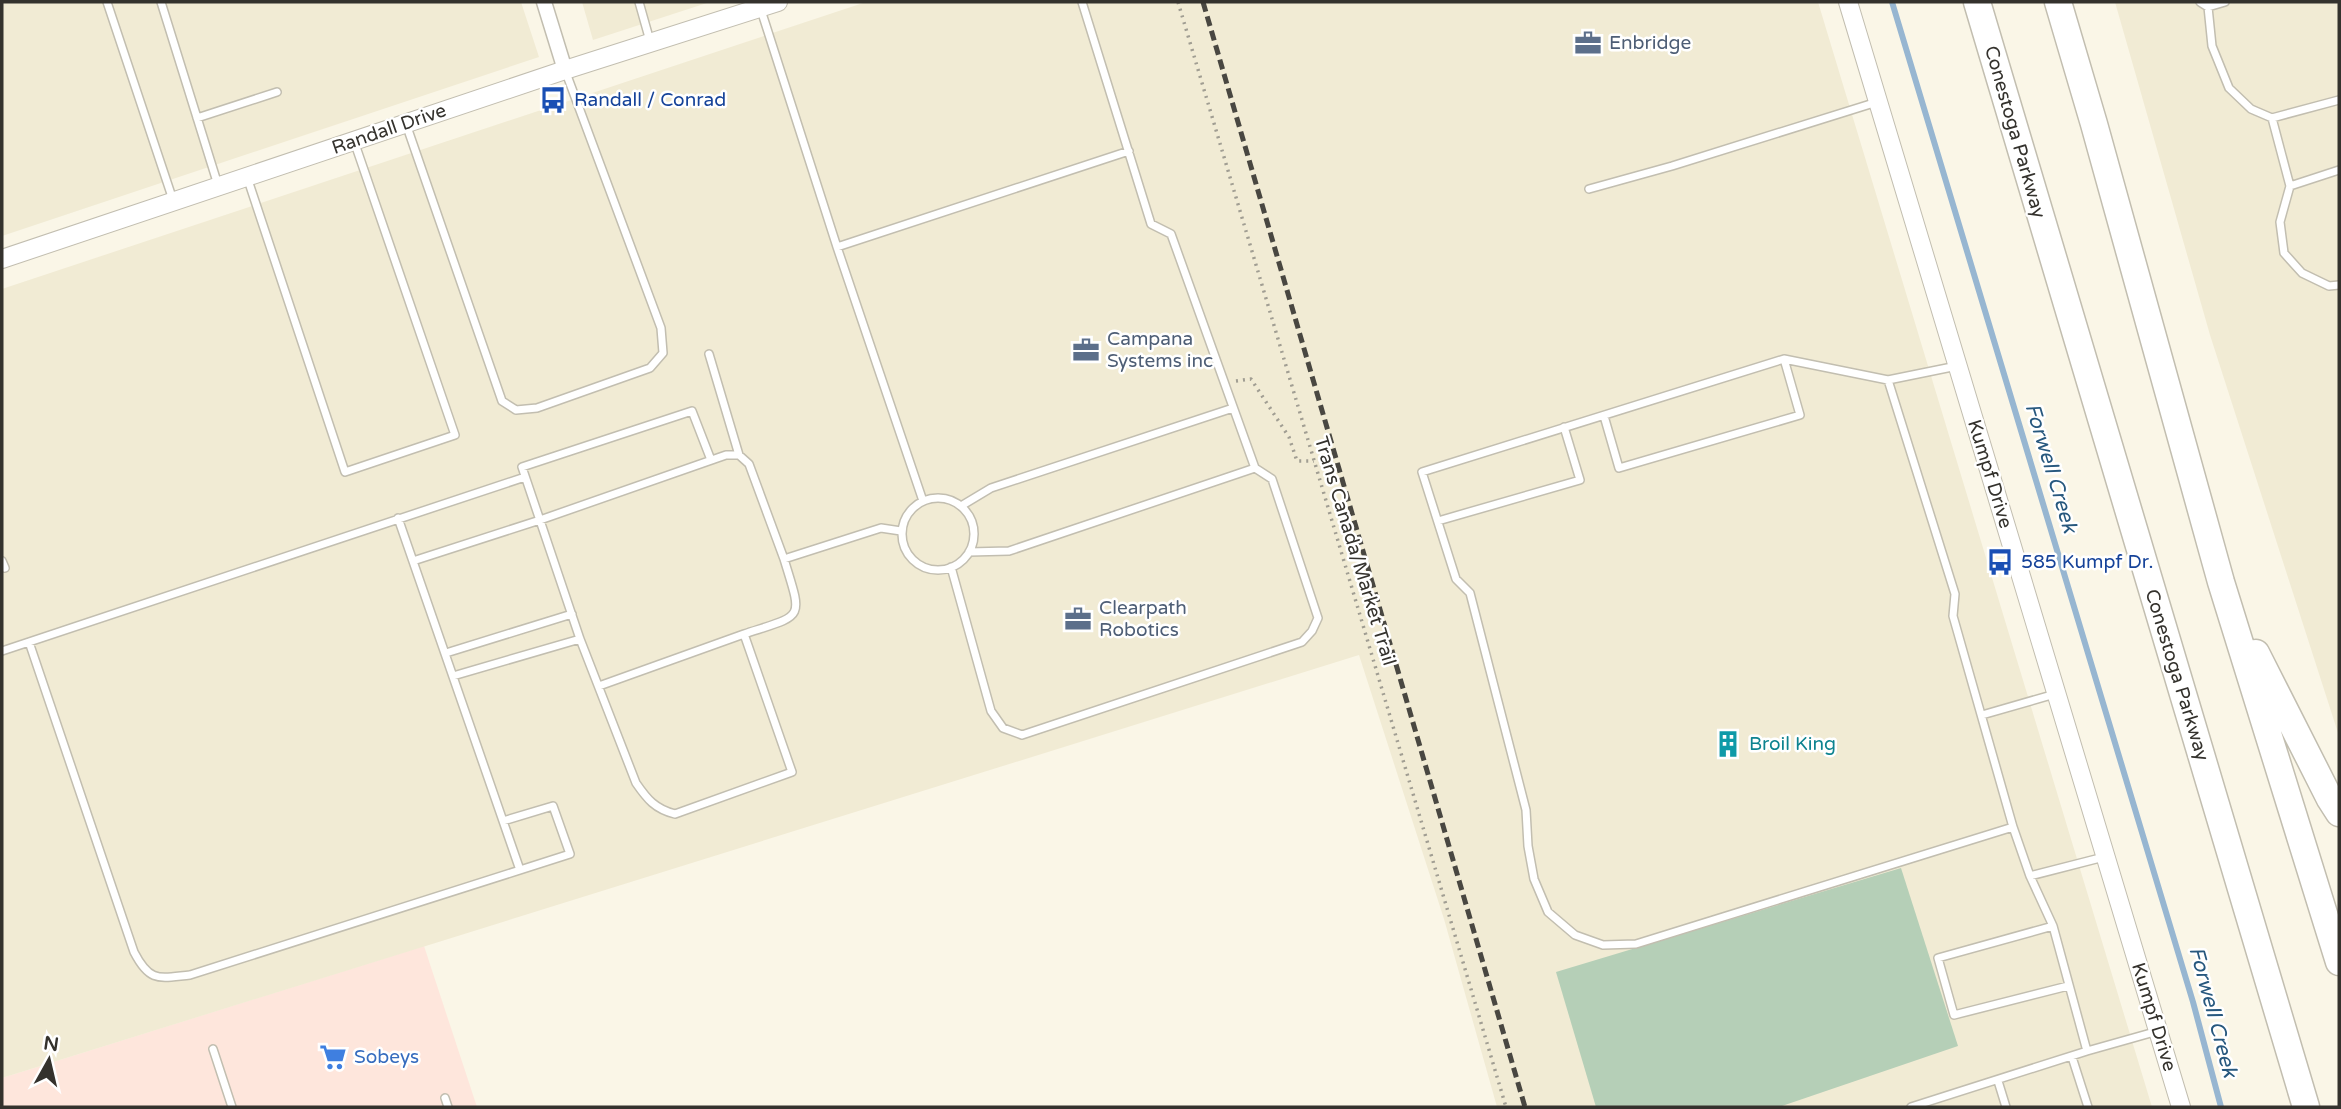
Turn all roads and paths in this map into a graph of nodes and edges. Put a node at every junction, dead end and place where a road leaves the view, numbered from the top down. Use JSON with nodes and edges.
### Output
{"nodes":[{"id":1,"x":107,"y":2,"type":"edge"},
{"id":2,"x":161,"y":2,"type":"edge"},
{"id":3,"x":544,"y":2,"type":"edge"},
{"id":4,"x":639,"y":2,"type":"edge"},
{"id":5,"x":778,"y":2,"type":"edge"},
{"id":6,"x":1082,"y":2,"type":"edge"},
{"id":7,"x":1178,"y":2,"type":"edge"},
{"id":8,"x":1848,"y":2,"type":"edge"},
{"id":9,"x":1977,"y":2,"type":"edge"},
{"id":10,"x":2058,"y":2,"type":"edge"},
{"id":11,"x":2200,"y":2,"type":"edge"},
{"id":12,"x":2225,"y":2,"type":"edge"},
{"id":13,"x":760,"y":7,"type":"junction"},
{"id":14,"x":2208,"y":7,"type":"junction"},
{"id":15,"x":651,"y":42,"type":"junction"},
{"id":16,"x":565,"y":70,"type":"junction"},
{"id":17,"x":277,"y":92,"type":"dead end"},
{"id":18,"x":2339,"y":100,"type":"edge"},
{"id":19,"x":1878,"y":102,"type":"junction"},
{"id":20,"x":197,"y":118,"type":"junction"},
{"id":21,"x":2272,"y":118,"type":"junction"},
{"id":22,"x":405,"y":123,"type":"junction"},
{"id":23,"x":354,"y":141,"type":"junction"},
{"id":24,"x":1129,"y":151,"type":"junction"},
{"id":25,"x":2339,"y":170,"type":"edge"},
{"id":26,"x":247,"y":176,"type":"junction"},
{"id":27,"x":218,"y":186,"type":"junction"},
{"id":28,"x":2290,"y":186,"type":"junction"},
{"id":29,"x":1589,"y":189,"type":"dead end"},
{"id":30,"x":173,"y":201,"type":"junction"},
{"id":31,"x":837,"y":247,"type":"junction"},
{"id":32,"x":2,"y":259,"type":"edge"},
{"id":33,"x":2339,"y":285,"type":"edge"},
{"id":34,"x":709,"y":354,"type":"dead end"},
{"id":35,"x":1784,"y":359,"type":"junction"},
{"id":36,"x":1958,"y":365,"type":"junction"},
{"id":37,"x":1888,"y":380,"type":"junction"},
{"id":38,"x":1224,"y":382,"type":"junction"},
{"id":39,"x":1234,"y":408,"type":"junction"},
{"id":40,"x":1604,"y":416,"type":"junction"},
{"id":41,"x":1564,"y":427,"type":"junction"},
{"id":42,"x":739,"y":455,"type":"junction"},
{"id":43,"x":711,"y":460,"type":"junction"},
{"id":44,"x":1314,"y":461,"type":"junction"},
{"id":45,"x":1255,"y":468,"type":"junction"},
{"id":46,"x":525,"y":477,"type":"junction"},
{"id":47,"x":923,"y":501,"type":"junction"},
{"id":48,"x":961,"y":506,"type":"junction"},
{"id":49,"x":398,"y":518,"type":"junction"},
{"id":50,"x":540,"y":520,"type":"junction"},
{"id":51,"x":1438,"y":521,"type":"junction"},
{"id":52,"x":901,"y":531,"type":"junction"},
{"id":53,"x":969,"y":552,"type":"junction"},
{"id":54,"x":783,"y":559,"type":"junction"},
{"id":55,"x":413,"y":561,"type":"junction"},
{"id":56,"x":951,"y":567,"type":"junction"},
{"id":57,"x":2221,"y":582,"type":"junction"},
{"id":58,"x":572,"y":614,"type":"junction"},
{"id":59,"x":744,"y":634,"type":"junction"},
{"id":60,"x":580,"y":639,"type":"junction"},
{"id":61,"x":29,"y":642,"type":"junction"},
{"id":62,"x":2,"y":651,"type":"edge"},
{"id":63,"x":446,"y":653,"type":"junction"},
{"id":64,"x":453,"y":676,"type":"junction"},
{"id":65,"x":599,"y":686,"type":"junction"},
{"id":66,"x":2057,"y":694,"type":"junction"},
{"id":67,"x":1982,"y":715,"type":"junction"},
{"id":68,"x":2339,"y":813,"type":"edge"},
{"id":69,"x":503,"y":821,"type":"junction"},
{"id":70,"x":2014,"y":827,"type":"junction"},
{"id":71,"x":2106,"y":856,"type":"junction"},
{"id":72,"x":520,"y":870,"type":"junction"},
{"id":73,"x":2030,"y":876,"type":"junction"},
{"id":74,"x":2053,"y":926,"type":"junction"},
{"id":75,"x":2339,"y":962,"type":"edge"},
{"id":76,"x":2068,"y":986,"type":"junction"},
{"id":77,"x":2158,"y":1030,"type":"junction"},
{"id":78,"x":213,"y":1049,"type":"dead end"},
{"id":79,"x":2087,"y":1051,"type":"junction"},
{"id":80,"x":2072,"y":1057,"type":"junction"},
{"id":81,"x":1998,"y":1081,"type":"junction"},
{"id":82,"x":445,"y":1098,"type":"dead end"},
{"id":83,"x":232,"y":1107,"type":"edge"},
{"id":84,"x":448,"y":1107,"type":"edge"},
{"id":85,"x":1506,"y":1107,"type":"edge"},
{"id":86,"x":1911,"y":1107,"type":"edge"},
{"id":87,"x":2006,"y":1107,"type":"edge"},
{"id":88,"x":2088,"y":1107,"type":"edge"},
{"id":89,"x":2181,"y":1107,"type":"edge"},
{"id":90,"x":2306,"y":1107,"type":"edge"}],
"edges":[{"from":1,"to":30,"type":"lane"},
{"from":2,"to":20,"type":"lane"},
{"from":3,"to":16,"type":"street"},
{"from":4,"to":15,"type":"lane"},
{"from":5,"to":13,"type":"street","name":"Randall Drive"},
{"from":6,"to":24,"type":"lane"},
{"from":7,"to":44,"type":"path","name":"Trans Canada/Market Trail"},
{"from":8,"to":19,"type":"street","name":"Kumpf Drive"},
{"from":9,"to":90,"type":"highway","name":"Conestoga Parkway"},
{"from":10,"to":57,"type":"highway"},
{"from":11,"to":14,"type":"lane"},
{"from":12,"to":14,"type":"lane"},
{"from":13,"to":15,"type":"street","name":"Randall Drive"},
{"from":13,"to":31,"type":"lane"},
{"from":14,"to":21,"type":"lane"},
{"from":15,"to":16,"type":"street","name":"Randall Drive"},
{"from":16,"to":22,"type":"street","name":"Randall Drive"},
{"from":16,"to":22,"type":"lane"},
{"from":17,"to":20,"type":"lane"},
{"from":18,"to":21,"type":"lane"},
{"from":19,"to":29,"type":"lane"},
{"from":19,"to":36,"type":"street","name":"Kumpf Drive"},
{"from":20,"to":27,"type":"lane"},
{"from":21,"to":28,"type":"lane"},
{"from":22,"to":23,"type":"street","name":"Randall Drive"},
{"from":23,"to":26,"type":"street","name":"Randall Drive"},
{"from":23,"to":26,"type":"lane"},
{"from":24,"to":31,"type":"lane"},
{"from":24,"to":38,"type":"lane"},
{"from":25,"to":28,"type":"lane"},
{"from":26,"to":27,"type":"street","name":"Randall Drive"},
{"from":27,"to":30,"type":"street","name":"Randall Drive"},
{"from":28,"to":33,"type":"lane"},
{"from":30,"to":32,"type":"street","name":"Randall Drive"},
{"from":31,"to":47,"type":"lane"},
{"from":34,"to":42,"type":"lane"},
{"from":35,"to":37,"type":"lane"},
{"from":35,"to":40,"type":"lane"},
{"from":35,"to":40,"type":"lane"},
{"from":36,"to":37,"type":"lane"},
{"from":36,"to":66,"type":"street","name":"Kumpf Drive"},
{"from":37,"to":67,"type":"lane"},
{"from":38,"to":39,"type":"lane"},
{"from":38,"to":44,"type":"path"},
{"from":39,"to":45,"type":"lane"},
{"from":39,"to":48,"type":"lane"},
{"from":40,"to":41,"type":"lane"},
{"from":41,"to":51,"type":"lane"},
{"from":41,"to":51,"type":"lane"},
{"from":42,"to":43,"type":"lane"},
{"from":42,"to":54,"type":"lane"},
{"from":43,"to":46,"type":"lane"},
{"from":43,"to":50,"type":"lane"},
{"from":44,"to":85,"type":"path","name":"Trans Canada/Market Trail"},
{"from":45,"to":53,"type":"lane"},
{"from":45,"to":56,"type":"lane"},
{"from":46,"to":49,"type":"lane"},
{"from":46,"to":50,"type":"lane"},
{"from":47,"to":48,"type":"lane"},
{"from":47,"to":52,"type":"lane"},
{"from":48,"to":53,"type":"lane"},
{"from":49,"to":55,"type":"lane"},
{"from":49,"to":61,"type":"lane"},
{"from":50,"to":55,"type":"lane"},
{"from":50,"to":58,"type":"lane"},
{"from":51,"to":70,"type":"lane"},
{"from":52,"to":54,"type":"lane"},
{"from":52,"to":56,"type":"lane"},
{"from":53,"to":56,"type":"lane"},
{"from":54,"to":59,"type":"lane"},
{"from":55,"to":63,"type":"lane"},
{"from":57,"to":68,"type":"highway"},
{"from":57,"to":75,"type":"highway"},
{"from":58,"to":60,"type":"lane"},
{"from":58,"to":63,"type":"lane"},
{"from":59,"to":65,"type":"lane"},
{"from":59,"to":65,"type":"lane"},
{"from":60,"to":64,"type":"lane"},
{"from":60,"to":65,"type":"lane"},
{"from":61,"to":62,"type":"lane"},
{"from":61,"to":72,"type":"lane"},
{"from":63,"to":64,"type":"lane"},
{"from":64,"to":69,"type":"lane"},
{"from":66,"to":67,"type":"lane"},
{"from":66,"to":71,"type":"street","name":"Kumpf Drive"},
{"from":67,"to":70,"type":"lane"},
{"from":69,"to":72,"type":"lane"},
{"from":69,"to":72,"type":"lane"},
{"from":70,"to":73,"type":"lane"},
{"from":71,"to":73,"type":"lane"},
{"from":71,"to":77,"type":"street","name":"Kumpf Drive"},
{"from":73,"to":74,"type":"lane"},
{"from":74,"to":76,"type":"lane"},
{"from":74,"to":76,"type":"lane"},
{"from":76,"to":79,"type":"lane"},
{"from":77,"to":79,"type":"lane"},
{"from":77,"to":89,"type":"street","name":"Kumpf Drive"},
{"from":78,"to":83,"type":"lane"},
{"from":79,"to":80,"type":"lane"},
{"from":80,"to":81,"type":"lane"},
{"from":80,"to":88,"type":"lane"},
{"from":81,"to":86,"type":"lane"},
{"from":81,"to":87,"type":"lane"},
{"from":82,"to":84,"type":"lane"}]}
